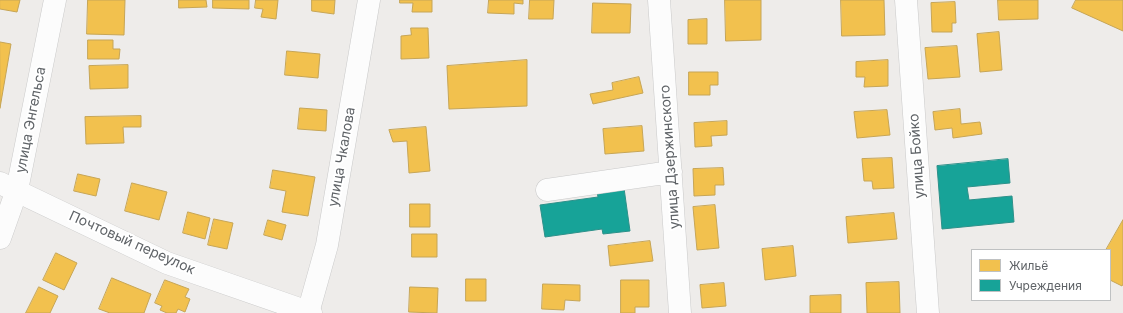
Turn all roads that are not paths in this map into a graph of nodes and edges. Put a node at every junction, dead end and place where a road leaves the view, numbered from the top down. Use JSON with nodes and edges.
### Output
{"nodes":[{"id":1,"x":55,"y":0,"type":"edge"},
{"id":2,"x":368,"y":0,"type":"edge"},
{"id":3,"x":659,"y":0,"type":"edge"},
{"id":4,"x":906,"y":0,"type":"edge"},
{"id":5,"x":671,"y":172,"type":"junction"},
{"id":6,"x":9,"y":186,"type":"edge"},
{"id":7,"x":547,"y":190,"type":"dead end"},
{"id":8,"x":0,"y":238,"type":"edge"},
{"id":9,"x":308,"y":313,"type":"edge"},
{"id":10,"x":312,"y":313,"type":"edge"},
{"id":11,"x":680,"y":313,"type":"edge"},
{"id":12,"x":928,"y":313,"type":"edge"}],
"edges":[{"from":1,"to":6,"type":"street","name":"улица Энгельса"},
{"from":2,"to":9,"type":"street","name":"улица Чкалова"},
{"from":3,"to":5,"type":"street","name":"улица Дзержинского"},
{"from":4,"to":12,"type":"street","name":"улица Бойко"},
{"from":5,"to":7,"type":"street"},
{"from":5,"to":11,"type":"street","name":"улица Дзержинского"},
{"from":6,"to":8,"type":"street","name":"улица Энгельса"},
{"from":6,"to":9,"type":"street","name":"Почтовый переулок"},
{"from":9,"to":10,"type":"street","name":"Почтовый переулок"}]}
